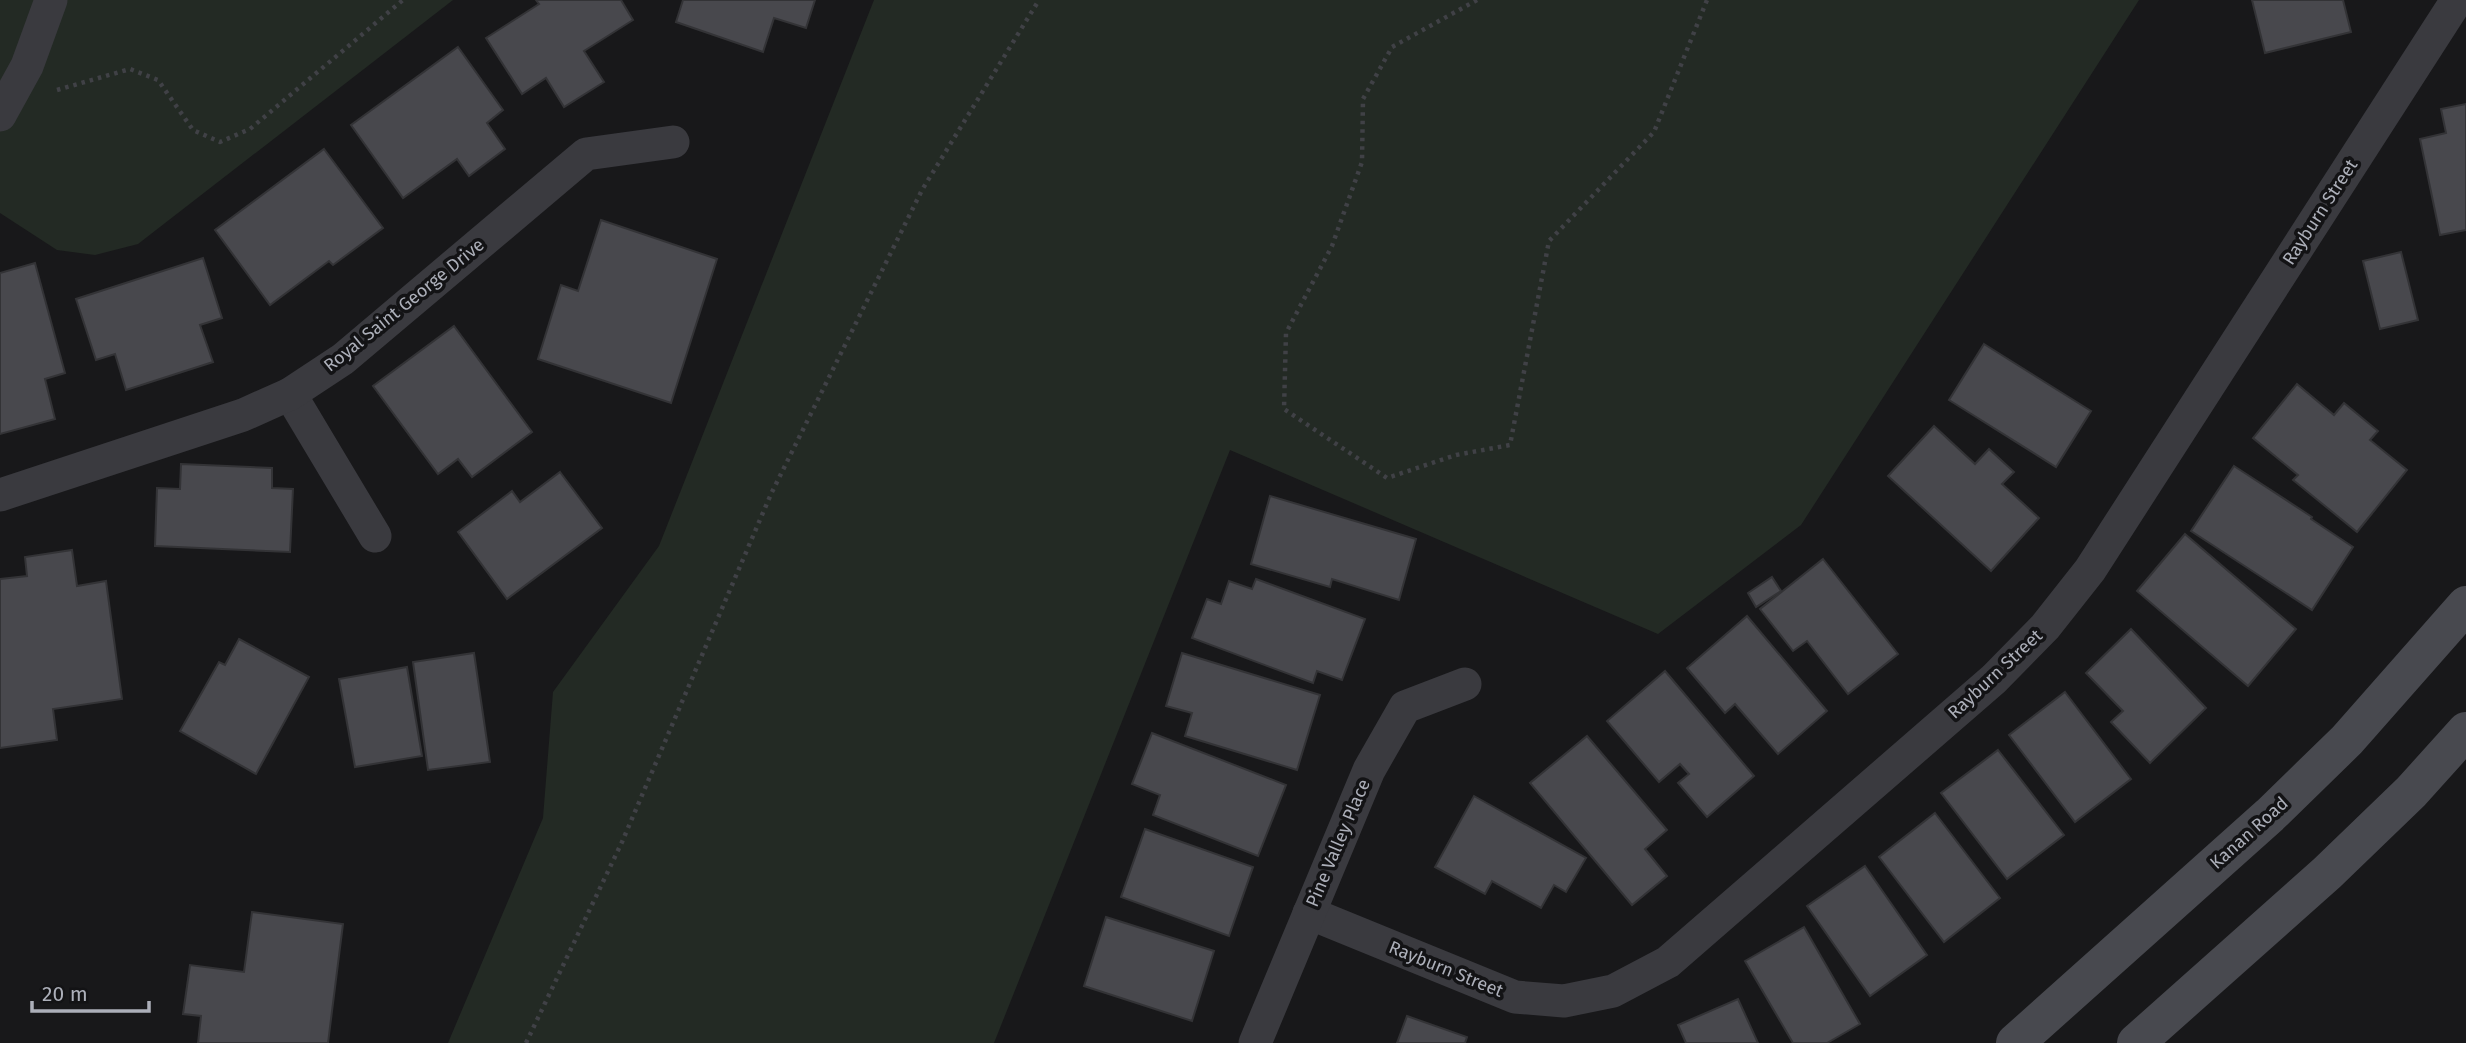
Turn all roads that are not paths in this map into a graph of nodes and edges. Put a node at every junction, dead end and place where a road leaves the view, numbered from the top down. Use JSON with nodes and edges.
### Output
{"nodes":[{"id":1,"x":51,"y":0,"type":"edge"},
{"id":2,"x":2457,"y":0,"type":"edge"},
{"id":3,"x":3,"y":110,"type":"edge"},
{"id":4,"x":673,"y":142,"type":"dead end"},
{"id":5,"x":290,"y":394,"type":"junction"},
{"id":6,"x":0,"y":495,"type":"edge"},
{"id":7,"x":375,"y":536,"type":"dead end"},
{"id":8,"x":2466,"y":605,"type":"edge"},
{"id":9,"x":1465,"y":684,"type":"dead end"},
{"id":10,"x":2466,"y":731,"type":"edge"},
{"id":11,"x":1309,"y":913,"type":"junction"},
{"id":12,"x":1255,"y":1043,"type":"edge"},
{"id":13,"x":2015,"y":1043,"type":"edge"},
{"id":14,"x":2136,"y":1043,"type":"edge"}],
"edges":[{"from":1,"to":3,"type":"street"},
{"from":2,"to":11,"type":"street","name":"Rayburn Street"},
{"from":4,"to":5,"type":"street","name":"Royal Saint George Drive"},
{"from":5,"to":6,"type":"street","name":"Royal Saint George Drive"},
{"from":5,"to":7,"type":"street"},
{"from":8,"to":13,"type":"main road","name":"Kanan Road"},
{"from":9,"to":11,"type":"street","name":"Pine Valley Place"},
{"from":10,"to":14,"type":"main road"},
{"from":11,"to":12,"type":"street","name":"Pine Valley Place"}]}
